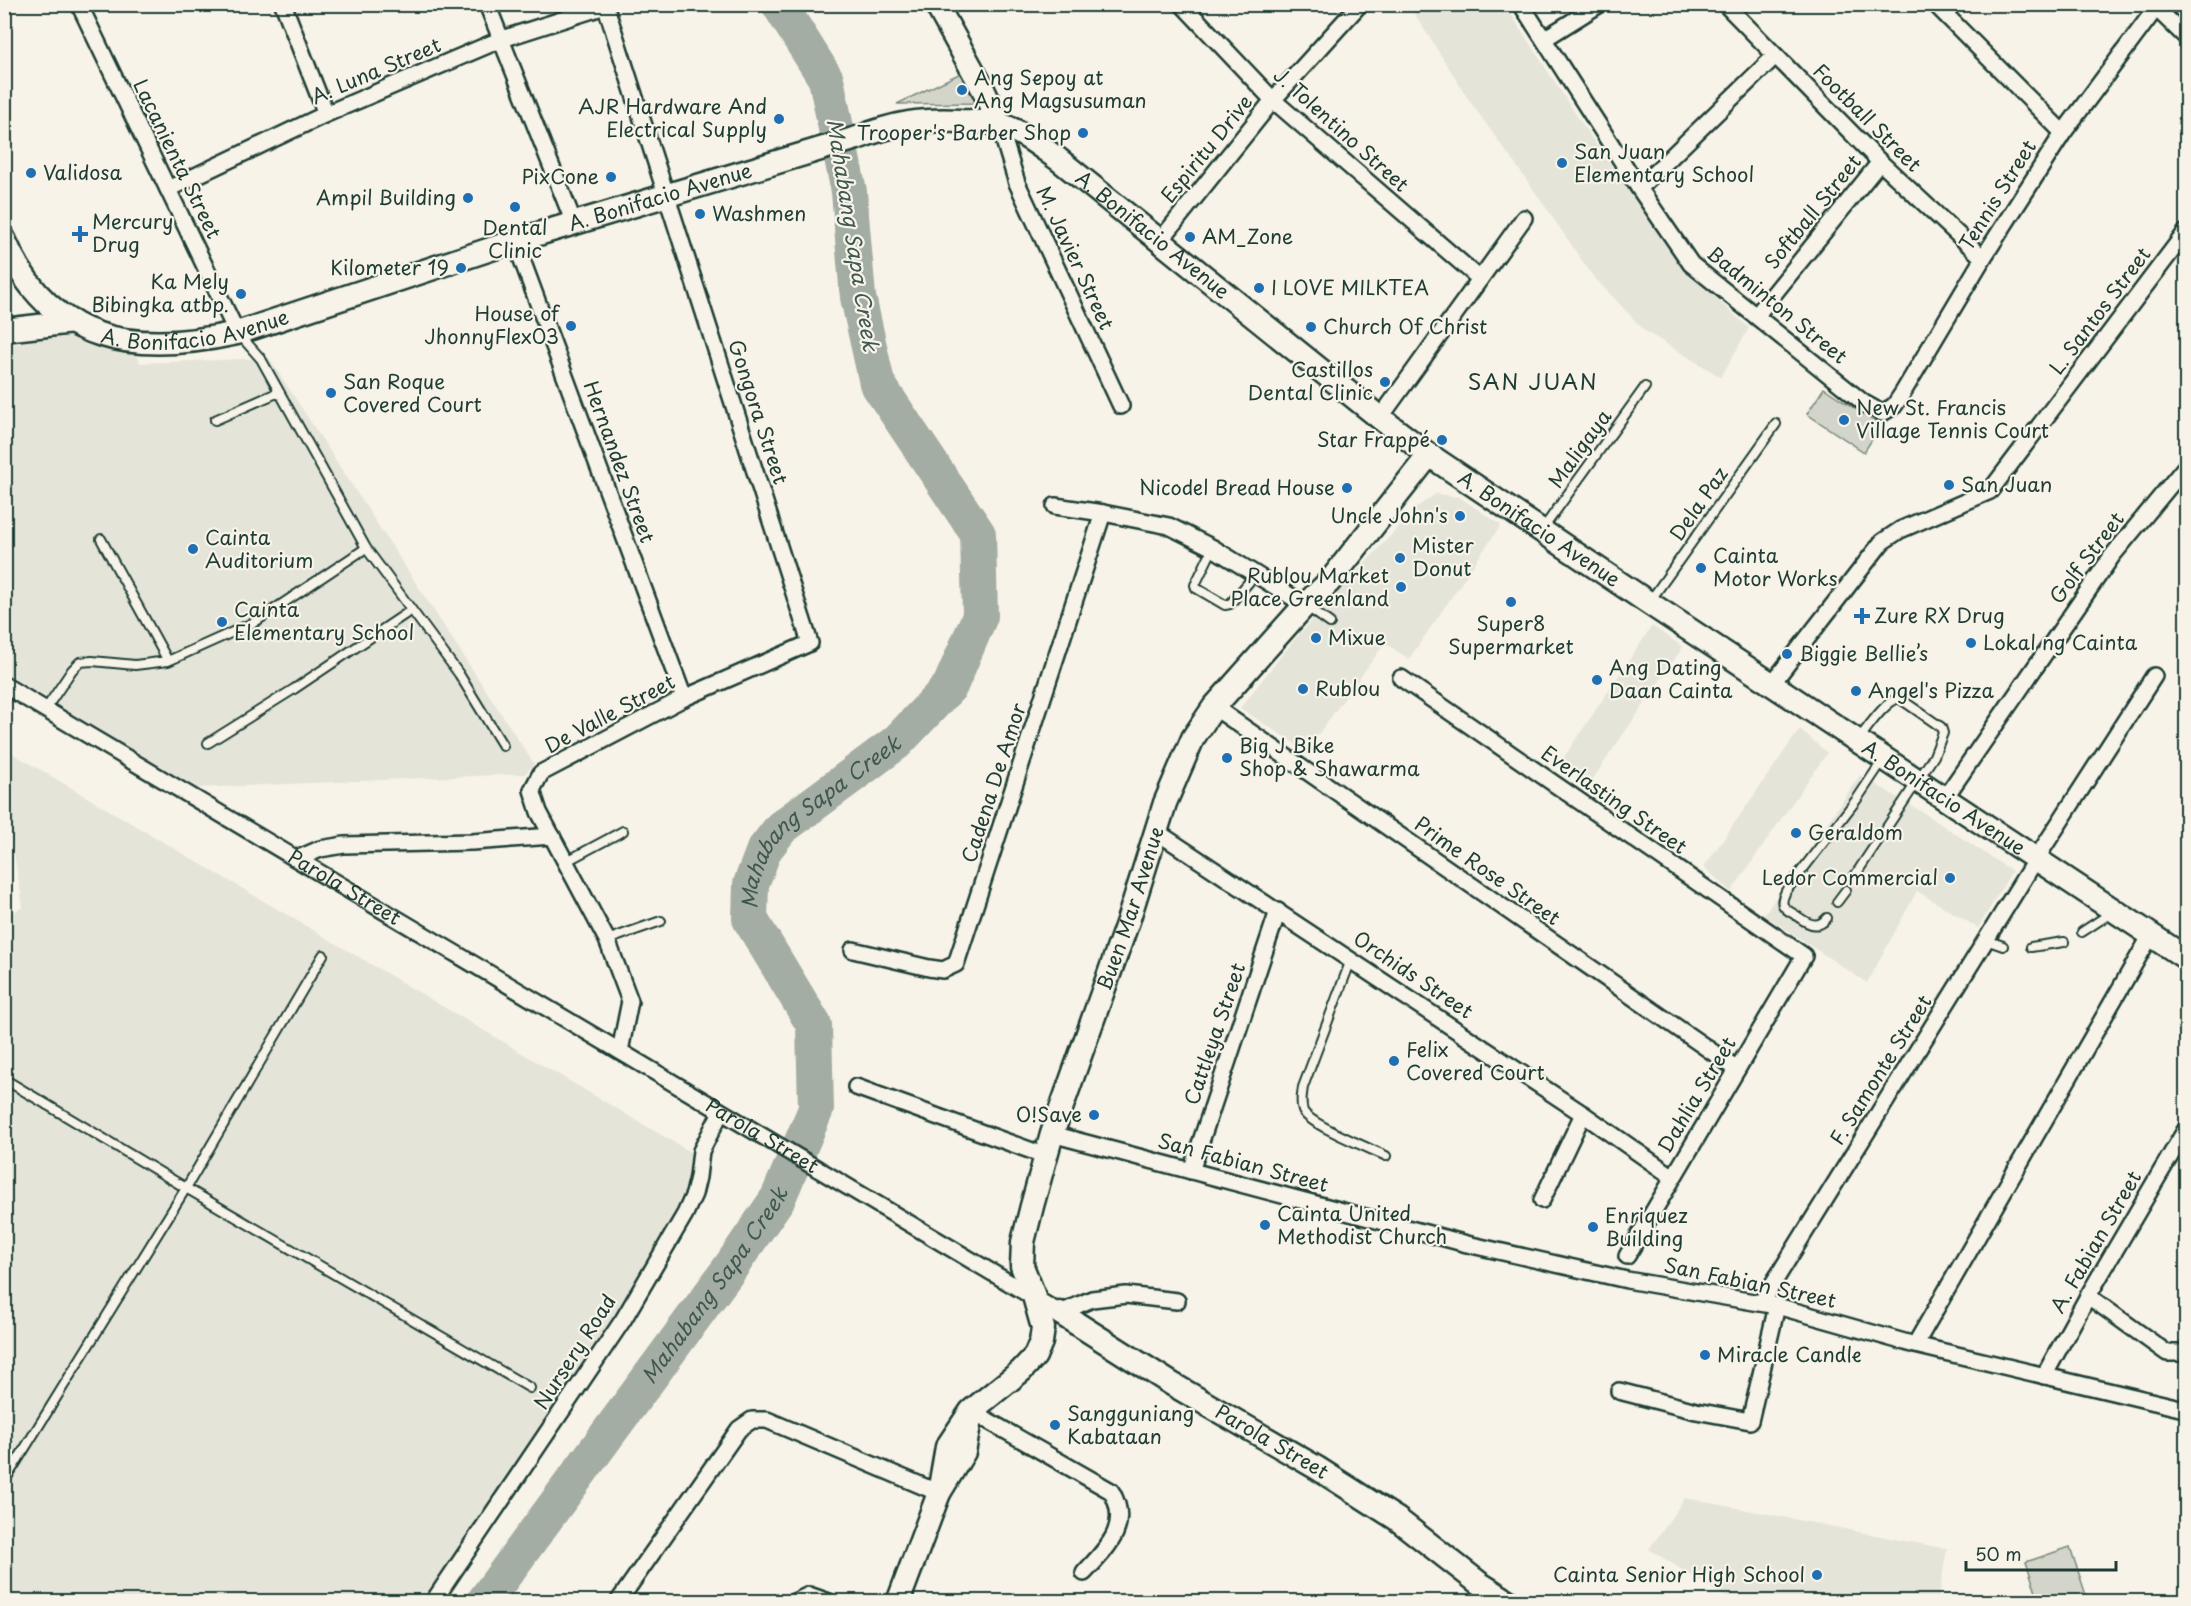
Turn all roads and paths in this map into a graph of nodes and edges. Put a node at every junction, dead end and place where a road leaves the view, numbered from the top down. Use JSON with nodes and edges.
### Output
{"nodes":[{"id":1,"x":79,"y":4,"type":"edge"},
{"id":2,"x":283,"y":4,"type":"edge"},
{"id":3,"x":487,"y":4,"type":"edge"},
{"id":4,"x":936,"y":4,"type":"edge"},
{"id":5,"x":1182,"y":4,"type":"edge"},
{"id":6,"x":1360,"y":4,"type":"edge"},
{"id":7,"x":1521,"y":4,"type":"edge"},
{"id":8,"x":1600,"y":4,"type":"edge"},
{"id":9,"x":1725,"y":4,"type":"edge"},
{"id":10,"x":1935,"y":4,"type":"edge"},
{"id":11,"x":605,"y":5,"type":"edge"},
{"id":12,"x":2156,"y":6,"type":"edge"},
{"id":13,"x":2187,"y":37,"type":"edge"},
{"id":14,"x":501,"y":39,"type":"junction"},
{"id":15,"x":1544,"y":39,"type":"junction"},
{"id":16,"x":1775,"y":56,"type":"junction"},
{"id":17,"x":1273,"y":100,"type":"junction"},
{"id":18,"x":326,"y":114,"type":"junction"},
{"id":19,"x":999,"y":124,"type":"junction"},
{"id":20,"x":2062,"y":133,"type":"junction"},
{"id":21,"x":1880,"y":162,"type":"junction"},
{"id":22,"x":1639,"y":188,"type":"junction"},
{"id":23,"x":168,"y":189,"type":"junction"},
{"id":24,"x":665,"y":195,"type":"junction"},
{"id":25,"x":1524,"y":218,"type":"dead end"},
{"id":26,"x":574,"y":223,"type":"junction"},
{"id":27,"x":2187,"y":232,"type":"edge"},
{"id":28,"x":4,"y":239,"type":"edge"},
{"id":29,"x":515,"y":241,"type":"junction"},
{"id":30,"x":1160,"y":241,"type":"junction"},
{"id":31,"x":1983,"y":258,"type":"junction"},
{"id":32,"x":1480,"y":279,"type":"junction"},
{"id":33,"x":1756,"y":316,"type":"junction"},
{"id":34,"x":73,"y":322,"type":"junction"},
{"id":35,"x":4,"y":330,"type":"edge"},
{"id":36,"x":237,"y":333,"type":"junction"},
{"id":37,"x":1645,"y":387,"type":"dead end"},
{"id":38,"x":279,"y":392,"type":"junction"},
{"id":39,"x":1121,"y":406,"type":"dead end"},
{"id":40,"x":1882,"y":413,"type":"joint"},
{"id":41,"x":1380,"y":418,"type":"junction"},
{"id":42,"x":215,"y":420,"type":"dead end"},
{"id":43,"x":1776,"y":424,"type":"dead end"},
{"id":44,"x":1429,"y":454,"type":"junction"},
{"id":45,"x":2186,"y":468,"type":"edge"},
{"id":46,"x":1055,"y":506,"type":"dead end"},
{"id":47,"x":1103,"y":513,"type":"junction"},
{"id":48,"x":1541,"y":531,"type":"junction"},
{"id":49,"x":101,"y":539,"type":"dead end"},
{"id":50,"x":366,"y":548,"type":"junction"},
{"id":51,"x":1213,"y":548,"type":"junction"},
{"id":52,"x":1255,"y":575,"type":"junction"},
{"id":53,"x":1649,"y":603,"type":"junction"},
{"id":54,"x":1305,"y":605,"type":"junction"},
{"id":55,"x":410,"y":611,"type":"junction"},
{"id":56,"x":1330,"y":623,"type":"dead end"},
{"id":57,"x":810,"y":643,"type":"joint"},
{"id":58,"x":168,"y":661,"type":"junction"},
{"id":59,"x":2154,"y":676,"type":"dead end"},
{"id":60,"x":1401,"y":678,"type":"dead end"},
{"id":61,"x":4,"y":685,"type":"edge"},
{"id":62,"x":1771,"y":685,"type":"junction"},
{"id":63,"x":684,"y":698,"type":"junction"},
{"id":64,"x":1214,"y":707,"type":"junction"},
{"id":65,"x":45,"y":710,"type":"junction"},
{"id":66,"x":1857,"y":742,"type":"junction"},
{"id":67,"x":208,"y":743,"type":"dead end"},
{"id":68,"x":503,"y":746,"type":"dead end"},
{"id":69,"x":1884,"y":759,"type":"junction"},
{"id":70,"x":1918,"y":781,"type":"junction"},
{"id":71,"x":1944,"y":799,"type":"junction"},
{"id":72,"x":622,"y":831,"type":"dead end"},
{"id":73,"x":1157,"y":832,"type":"junction"},
{"id":74,"x":552,"y":836,"type":"junction"},
{"id":75,"x":297,"y":859,"type":"junction"},
{"id":76,"x":2036,"y":859,"type":"junction"},
{"id":77,"x":565,"y":862,"type":"junction"},
{"id":78,"x":1854,"y":877,"type":"dead end"},
{"id":79,"x":1845,"y":890,"type":"dead end"},
{"id":80,"x":1837,"y":902,"type":"dead end"},
{"id":81,"x":1278,"y":910,"type":"junction"},
{"id":82,"x":2114,"y":910,"type":"junction"},
{"id":83,"x":1827,"y":918,"type":"dead end"},
{"id":84,"x":661,"y":921,"type":"dead end"},
{"id":85,"x":2082,"y":932,"type":"dead end"},
{"id":86,"x":2151,"y":935,"type":"junction"},
{"id":87,"x":607,"y":940,"type":"junction"},
{"id":88,"x":1986,"y":940,"type":"junction"},
{"id":89,"x":2064,"y":942,"type":"dead end"},
{"id":90,"x":2002,"y":946,"type":"dead end"},
{"id":91,"x":2031,"y":947,"type":"dead end"},
{"id":92,"x":853,"y":950,"type":"dead end"},
{"id":93,"x":323,"y":955,"type":"dead end"},
{"id":94,"x":1804,"y":956,"type":"joint"},
{"id":95,"x":2187,"y":958,"type":"edge"},
{"id":96,"x":1351,"y":960,"type":"junction"},
{"id":97,"x":620,"y":1051,"type":"junction"},
{"id":98,"x":1737,"y":1069,"type":"junction"},
{"id":99,"x":4,"y":1079,"type":"edge"},
{"id":100,"x":856,"y":1087,"type":"dead end"},
{"id":101,"x":722,"y":1112,"type":"junction"},
{"id":102,"x":1583,"y":1114,"type":"junction"},
{"id":103,"x":2187,"y":1129,"type":"edge"},
{"id":104,"x":1052,"y":1134,"type":"junction"},
{"id":105,"x":1046,"y":1156,"type":"junction"},
{"id":106,"x":1386,"y":1156,"type":"dead end"},
{"id":107,"x":1191,"y":1171,"type":"junction"},
{"id":108,"x":1673,"y":1177,"type":"junction"},
{"id":109,"x":186,"y":1188,"type":"junction"},
{"id":110,"x":1542,"y":1200,"type":"dead end"},
{"id":111,"x":1627,"y":1256,"type":"dead end"},
{"id":112,"x":1034,"y":1296,"type":"junction"},
{"id":113,"x":2088,"y":1296,"type":"junction"},
{"id":114,"x":1177,"y":1300,"type":"dead end"},
{"id":115,"x":1769,"y":1305,"type":"junction"},
{"id":116,"x":1060,"y":1313,"type":"junction"},
{"id":117,"x":1915,"y":1345,"type":"junction"},
{"id":118,"x":2184,"y":1351,"type":"edge"},
{"id":119,"x":2044,"y":1376,"type":"junction"},
{"id":120,"x":530,"y":1388,"type":"dead end"},
{"id":121,"x":1619,"y":1392,"type":"dead end"},
{"id":122,"x":2180,"y":1408,"type":"dead end"},
{"id":123,"x":971,"y":1411,"type":"junction"},
{"id":124,"x":4,"y":1482,"type":"edge"},
{"id":125,"x":939,"y":1493,"type":"junction"},
{"id":126,"x":1084,"y":1573,"type":"dead end"},
{"id":127,"x":434,"y":1602,"type":"edge"},
{"id":128,"x":618,"y":1602,"type":"edge"},
{"id":129,"x":794,"y":1602,"type":"edge"},
{"id":130,"x":829,"y":1602,"type":"edge"},
{"id":131,"x":898,"y":1602,"type":"edge"},
{"id":132,"x":1509,"y":1602,"type":"edge"}],
"edges":[{"from":1,"to":23,"type":"street","name":"Lacanienta Street"},
{"from":2,"to":18,"type":"street"},
{"from":3,"to":14,"type":"street"},
{"from":4,"to":19,"type":"main road"},
{"from":5,"to":17,"type":"street","name":"J. Tolentino Street"},
{"from":6,"to":17,"type":"street","name":"Espiritu Drive"},
{"from":7,"to":15,"type":"street","name":"Badminton Street"},
{"from":8,"to":15,"type":"street"},
{"from":9,"to":16,"type":"street","name":"Football Street"},
{"from":10,"to":20,"type":"street"},
{"from":11,"to":14,"type":"street","name":"A. Luna Street"},
{"from":11,"to":24,"type":"street","name":"Gongora Street"},
{"from":12,"to":13,"type":"street"},
{"from":12,"to":20,"type":"street","name":"Tennis Street"},
{"from":14,"to":18,"type":"street","name":"A. Luna Street"},
{"from":14,"to":26,"type":"street"},
{"from":15,"to":22,"type":"street","name":"Badminton Street"},
{"from":16,"to":21,"type":"street","name":"Football Street"},
{"from":16,"to":22,"type":"street"},
{"from":17,"to":30,"type":"street","name":"Espiritu Drive"},
{"from":17,"to":32,"type":"street","name":"J. Tolentino Street"},
{"from":18,"to":23,"type":"street","name":"A. Luna Street"},
{"from":19,"to":24,"type":"main road","name":"A. Bonifacio Avenue"},
{"from":19,"to":30,"type":"main road","name":"A. Bonifacio Avenue"},
{"from":19,"to":39,"type":"street","name":"M. Javier Street"},
{"from":20,"to":31,"type":"street","name":"Tennis Street"},
{"from":21,"to":31,"type":"street","name":"Football Street"},
{"from":21,"to":33,"type":"street","name":"Softball Street"},
{"from":22,"to":33,"type":"street","name":"Badminton Street"},
{"from":23,"to":36,"type":"street","name":"Lacanienta Street"},
{"from":24,"to":26,"type":"main road","name":"A. Bonifacio Avenue"},
{"from":24,"to":57,"type":"street","name":"Gongora Street"},
{"from":25,"to":32,"type":"street"},
{"from":26,"to":29,"type":"main road","name":"A. Bonifacio Avenue"},
{"from":27,"to":62,"type":"street","name":"L. Santos Street"},
{"from":28,"to":34,"type":"main road","name":"A. Bonifacio Avenue"},
{"from":29,"to":36,"type":"main road","name":"A. Bonifacio Avenue"},
{"from":29,"to":63,"type":"street","name":"Hernandez Street"},
{"from":30,"to":41,"type":"main road","name":"A. Bonifacio Avenue"},
{"from":31,"to":40,"type":"street","name":"Tennis Street"},
{"from":32,"to":41,"type":"street"},
{"from":33,"to":40,"type":"street","name":"Badminton Street"},
{"from":34,"to":35,"type":"main road"},
{"from":34,"to":36,"type":"main road","name":"A. Bonifacio Avenue"},
{"from":36,"to":38,"type":"lane"},
{"from":37,"to":48,"type":"lane","name":"Maligaya"},
{"from":38,"to":42,"type":"lane"},
{"from":38,"to":50,"type":"lane"},
{"from":41,"to":44,"type":"main road","name":"A. Bonifacio Avenue"},
{"from":43,"to":53,"type":"lane","name":"Dela Paz"},
{"from":44,"to":48,"type":"main road","name":"A. Bonifacio Avenue"},
{"from":44,"to":54,"type":"main road","name":"Buen Mar Avenue"},
{"from":45,"to":71,"type":"street","name":"Golf Street"},
{"from":46,"to":47,"type":"street"},
{"from":47,"to":51,"type":"street"},
{"from":47,"to":92,"type":"street","name":"Cadena De Amor"},
{"from":48,"to":53,"type":"main road","name":"A. Bonifacio Avenue"},
{"from":49,"to":58,"type":"lane"},
{"from":50,"to":55,"type":"lane"},
{"from":50,"to":58,"type":"lane"},
{"from":51,"to":52,"type":"street"},
{"from":51,"to":52,"type":"lane"},
{"from":52,"to":54,"type":"street"},
{"from":53,"to":62,"type":"main road","name":"A. Bonifacio Avenue"},
{"from":54,"to":56,"type":"lane"},
{"from":54,"to":64,"type":"main road","name":"Buen Mar Avenue"},
{"from":55,"to":67,"type":"lane"},
{"from":55,"to":68,"type":"lane"},
{"from":57,"to":63,"type":"street","name":"De Valle Street"},
{"from":58,"to":65,"type":"lane"},
{"from":59,"to":76,"type":"street","name":"F. Samonte Street"},
{"from":60,"to":94,"type":"street","name":"Everlasting Street"},
{"from":61,"to":65,"type":"street","name":"Parola Street"},
{"from":62,"to":66,"type":"main road","name":"A. Bonifacio Avenue"},
{"from":63,"to":74,"type":"street","name":"De Valle Street"},
{"from":64,"to":73,"type":"main road","name":"Buen Mar Avenue"},
{"from":64,"to":98,"type":"street","name":"Prime Rose Street"},
{"from":65,"to":75,"type":"street","name":"Parola Street"},
{"from":66,"to":69,"type":"main road","name":"A. Bonifacio Avenue"},
{"from":66,"to":70,"type":"lane"},
{"from":69,"to":70,"type":"main road","name":"A. Bonifacio Avenue"},
{"from":69,"to":83,"type":"lane"},
{"from":70,"to":71,"type":"main road","name":"A. Bonifacio Avenue"},
{"from":70,"to":78,"type":"lane"},
{"from":71,"to":76,"type":"main road","name":"A. Bonifacio Avenue"},
{"from":72,"to":77,"type":"lane"},
{"from":73,"to":81,"type":"street","name":"Orchids Street"},
{"from":73,"to":104,"type":"main road","name":"Buen Mar Avenue"},
{"from":74,"to":75,"type":"street"},
{"from":74,"to":77,"type":"street","name":"De Valle Street"},
{"from":75,"to":97,"type":"street","name":"Parola Street"},
{"from":76,"to":82,"type":"main road","name":"A. Bonifacio Avenue"},
{"from":76,"to":88,"type":"street","name":"F. Samonte Street"},
{"from":77,"to":87,"type":"street","name":"De Valle Street"},
{"from":79,"to":80,"type":"lane"},
{"from":81,"to":96,"type":"street","name":"Orchids Street"},
{"from":81,"to":107,"type":"street","name":"Cattleya Street"},
{"from":82,"to":85,"type":"lane"},
{"from":82,"to":86,"type":"main road","name":"A. Bonifacio Avenue"},
{"from":84,"to":87,"type":"lane"},
{"from":86,"to":95,"type":"main road","name":"A. Bonifacio Avenue"},
{"from":86,"to":117,"type":"street"},
{"from":87,"to":97,"type":"street","name":"De Valle Street"},
{"from":88,"to":90,"type":"lane"},
{"from":88,"to":115,"type":"street","name":"F. Samonte Street"},
{"from":89,"to":91,"type":"lane"},
{"from":93,"to":109,"type":"lane"},
{"from":94,"to":98,"type":"street","name":"Dahlia Street"},
{"from":96,"to":102,"type":"street","name":"Orchids Street"},
{"from":96,"to":106,"type":"lane"},
{"from":97,"to":101,"type":"street","name":"Parola Street"},
{"from":98,"to":108,"type":"street","name":"Dahlia Street"},
{"from":99,"to":109,"type":"lane"},
{"from":100,"to":105,"type":"street"},
{"from":101,"to":112,"type":"street","name":"Parola Street"},
{"from":101,"to":127,"type":"street","name":"Nursery Road"},
{"from":102,"to":108,"type":"street","name":"Orchids Street"},
{"from":102,"to":110,"type":"street"},
{"from":103,"to":113,"type":"street","name":"A. Fabian Street"},
{"from":104,"to":105,"type":"main road","name":"Buen Mar Avenue"},
{"from":104,"to":107,"type":"street","name":"San Fabian Street"},
{"from":105,"to":112,"type":"main road","name":"Buen Mar Avenue"},
{"from":107,"to":115,"type":"street","name":"San Fabian Street"},
{"from":108,"to":111,"type":"street","name":"Dahlia Street"},
{"from":109,"to":120,"type":"lane"},
{"from":109,"to":124,"type":"lane"},
{"from":112,"to":116,"type":"street","name":"Parola Street"},
{"from":112,"to":123,"type":"main road","name":"Buen Mar Avenue"},
{"from":113,"to":118,"type":"street"},
{"from":113,"to":119,"type":"street","name":"A. Fabian Street"},
{"from":114,"to":116,"type":"street"},
{"from":115,"to":117,"type":"street","name":"San Fabian Street"},
{"from":115,"to":121,"type":"street","name":"F. Samonte Street"},
{"from":116,"to":132,"type":"main road","name":"Parola Street"},
{"from":117,"to":119,"type":"street","name":"San Fabian Street"},
{"from":119,"to":122,"type":"street","name":"San Fabian Street"},
{"from":123,"to":125,"type":"main road","name":"Buen Mar Avenue"},
{"from":123,"to":126,"type":"street"},
{"from":125,"to":128,"type":"street"},
{"from":125,"to":131,"type":"main road","name":"Buen Mar Avenue"},
{"from":129,"to":130,"type":"street"}]}
